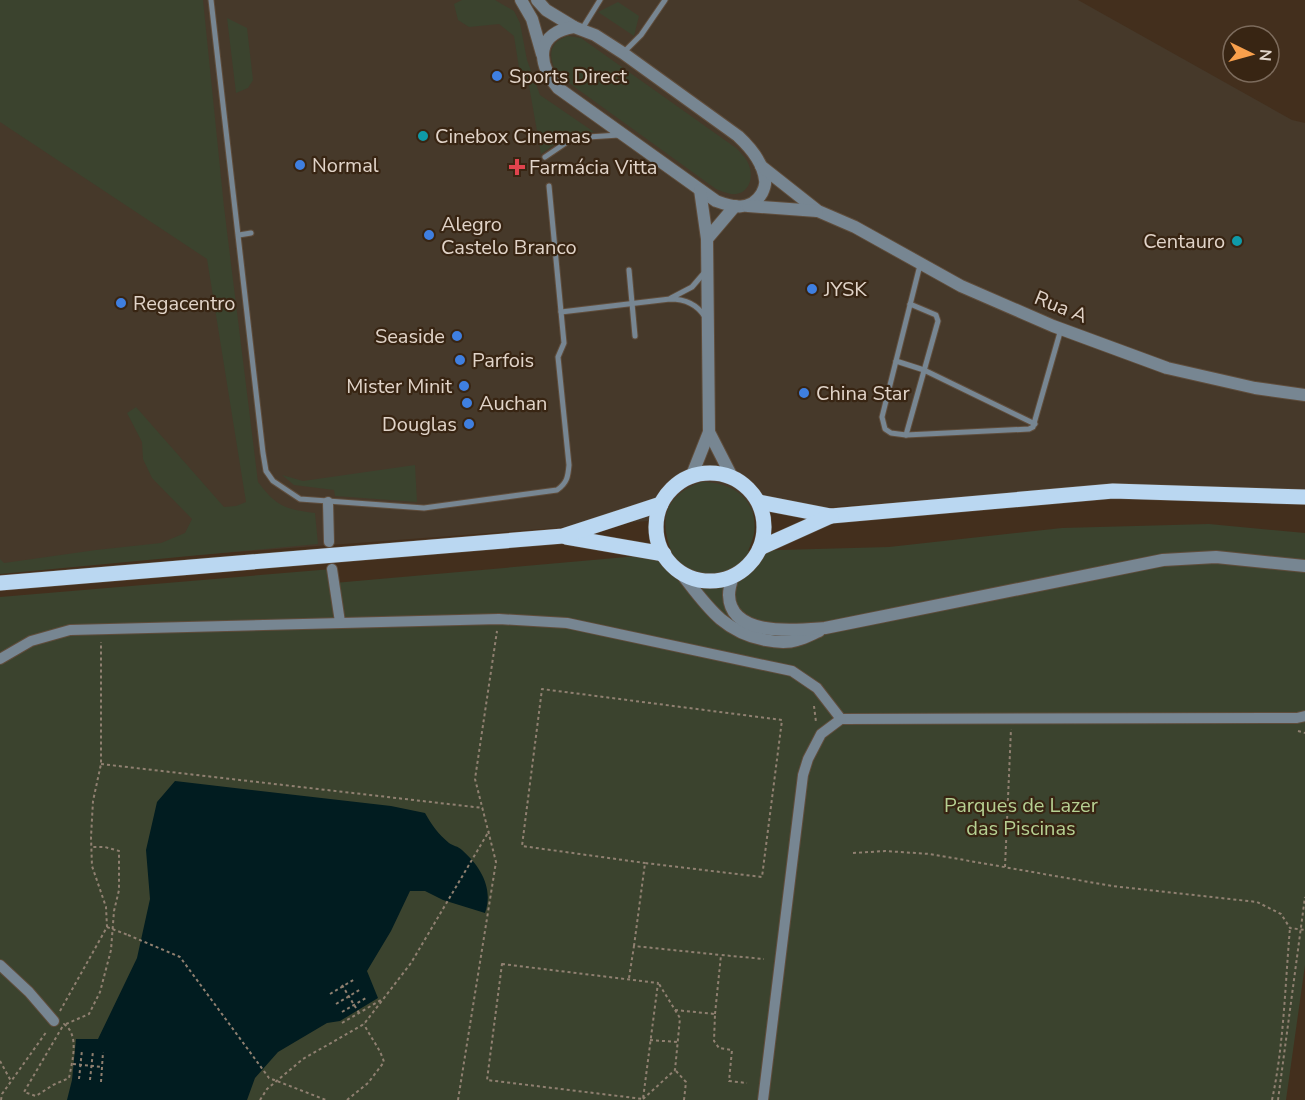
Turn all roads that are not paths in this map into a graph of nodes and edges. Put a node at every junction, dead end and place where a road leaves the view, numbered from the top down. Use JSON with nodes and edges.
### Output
{"nodes":[{"id":1,"x":211,"y":0,"type":"edge"},
{"id":2,"x":521,"y":0,"type":"edge"},
{"id":3,"x":537,"y":0,"type":"edge"},
{"id":4,"x":600,"y":0,"type":"edge"},
{"id":5,"x":665,"y":0,"type":"edge"},
{"id":6,"x":578,"y":28,"type":"junction"},
{"id":7,"x":622,"y":53,"type":"junction"},
{"id":8,"x":542,"y":56,"type":"junction"},
{"id":9,"x":622,"y":134,"type":"junction"},
{"id":10,"x":545,"y":157,"type":"dead end"},
{"id":11,"x":761,"y":166,"type":"junction"},
{"id":12,"x":549,"y":186,"type":"dead end"},
{"id":13,"x":700,"y":190,"type":"junction"},
{"id":14,"x":742,"y":206,"type":"junction"},
{"id":15,"x":818,"y":211,"type":"junction"},
{"id":16,"x":251,"y":233,"type":"dead end"},
{"id":17,"x":239,"y":235,"type":"junction"},
{"id":18,"x":707,"y":239,"type":"junction"},
{"id":19,"x":920,"y":263,"type":"junction"},
{"id":20,"x":707,"y":267,"type":"junction"},
{"id":21,"x":629,"y":270,"type":"dead end"},
{"id":22,"x":670,"y":299,"type":"junction"},
{"id":23,"x":632,"y":304,"type":"junction"},
{"id":24,"x":910,"y":304,"type":"junction"},
{"id":25,"x":561,"y":312,"type":"junction"},
{"id":26,"x":708,"y":324,"type":"junction"},
{"id":27,"x":1060,"y":329,"type":"junction"},
{"id":28,"x":635,"y":336,"type":"dead end"},
{"id":29,"x":896,"y":361,"type":"junction"},
{"id":30,"x":924,"y":370,"type":"junction"},
{"id":31,"x":1305,"y":396,"type":"edge"},
{"id":32,"x":1035,"y":424,"type":"junction"},
{"id":33,"x":710,"y":432,"type":"junction"},
{"id":34,"x":906,"y":435,"type":"junction"},
{"id":35,"x":692,"y":475,"type":"junction"},
{"id":36,"x":732,"y":477,"type":"junction"},
{"id":37,"x":1305,"y":497,"type":"edge"},
{"id":38,"x":328,"y":502,"type":"junction"},
{"id":39,"x":759,"y":502,"type":"junction"},
{"id":40,"x":661,"y":504,"type":"junction"},
{"id":41,"x":831,"y":516,"type":"junction"},
{"id":42,"x":563,"y":536,"type":"junction"},
{"id":43,"x":329,"y":542,"type":"dead end"},
{"id":44,"x":760,"y":548,"type":"junction"},
{"id":45,"x":663,"y":554,"type":"junction"},
{"id":46,"x":1305,"y":566,"type":"edge"},
{"id":47,"x":332,"y":569,"type":"dead end"},
{"id":48,"x":681,"y":573,"type":"junction"},
{"id":49,"x":733,"y":576,"type":"junction"},
{"id":50,"x":0,"y":583,"type":"edge"},
{"id":51,"x":340,"y":622,"type":"junction"},
{"id":52,"x":825,"y":628,"type":"junction"},
{"id":53,"x":0,"y":659,"type":"edge"},
{"id":54,"x":1302,"y":718,"type":"edge"},
{"id":55,"x":841,"y":719,"type":"junction"},
{"id":56,"x":0,"y":965,"type":"edge"},
{"id":57,"x":59,"y":1023,"type":"road end"},
{"id":58,"x":763,"y":1100,"type":"edge"}],
"edges":[{"from":1,"to":17,"type":"lane"},
{"from":2,"to":8,"type":"street"},
{"from":3,"to":6,"type":"street"},
{"from":4,"to":6,"type":"lane"},
{"from":5,"to":7,"type":"lane"},
{"from":6,"to":7,"type":"street","name":"Rua A"},
{"from":6,"to":8,"type":"street"},
{"from":7,"to":11,"type":"street","name":"Rua A"},
{"from":8,"to":9,"type":"street","name":"Rua A"},
{"from":9,"to":10,"type":"lane"},
{"from":9,"to":13,"type":"street","name":"Rua A"},
{"from":11,"to":14,"type":"street"},
{"from":11,"to":15,"type":"street","name":"Rua A"},
{"from":12,"to":25,"type":"lane"},
{"from":13,"to":14,"type":"street","name":"Rua A"},
{"from":13,"to":18,"type":"street"},
{"from":14,"to":15,"type":"street","name":"Rua A"},
{"from":14,"to":18,"type":"street"},
{"from":15,"to":19,"type":"street","name":"Rua A"},
{"from":16,"to":17,"type":"lane"},
{"from":17,"to":38,"type":"lane"},
{"from":18,"to":20,"type":"street"},
{"from":19,"to":24,"type":"lane"},
{"from":19,"to":27,"type":"street","name":"Rua A"},
{"from":20,"to":22,"type":"lane"},
{"from":20,"to":26,"type":"street"},
{"from":21,"to":23,"type":"lane"},
{"from":22,"to":23,"type":"lane"},
{"from":22,"to":26,"type":"lane"},
{"from":23,"to":25,"type":"lane"},
{"from":23,"to":28,"type":"lane"},
{"from":24,"to":29,"type":"lane"},
{"from":24,"to":30,"type":"lane"},
{"from":25,"to":38,"type":"lane"},
{"from":26,"to":33,"type":"street"},
{"from":27,"to":31,"type":"street","name":"Rua A"},
{"from":27,"to":32,"type":"lane"},
{"from":29,"to":30,"type":"lane"},
{"from":29,"to":34,"type":"lane"},
{"from":30,"to":32,"type":"lane"},
{"from":30,"to":34,"type":"lane"},
{"from":32,"to":34,"type":"lane"},
{"from":33,"to":35,"type":"street"},
{"from":33,"to":36,"type":"street"},
{"from":35,"to":36,"type":"main road"},
{"from":35,"to":40,"type":"main road"},
{"from":36,"to":39,"type":"main road"},
{"from":37,"to":41,"type":"main road"},
{"from":38,"to":43,"type":"street"},
{"from":39,"to":41,"type":"main road"},
{"from":39,"to":44,"type":"main road"},
{"from":40,"to":42,"type":"main road"},
{"from":40,"to":45,"type":"main road"},
{"from":41,"to":44,"type":"main road"},
{"from":42,"to":45,"type":"main road"},
{"from":42,"to":50,"type":"main road"},
{"from":44,"to":49,"type":"main road"},
{"from":45,"to":48,"type":"main road"},
{"from":46,"to":52,"type":"street"},
{"from":47,"to":51,"type":"street"},
{"from":48,"to":49,"type":"main road"},
{"from":48,"to":52,"type":"street"},
{"from":49,"to":52,"type":"street"},
{"from":51,"to":53,"type":"street"},
{"from":51,"to":55,"type":"street"},
{"from":54,"to":55,"type":"street"},
{"from":55,"to":58,"type":"street"},
{"from":56,"to":57,"type":"street"}]}
